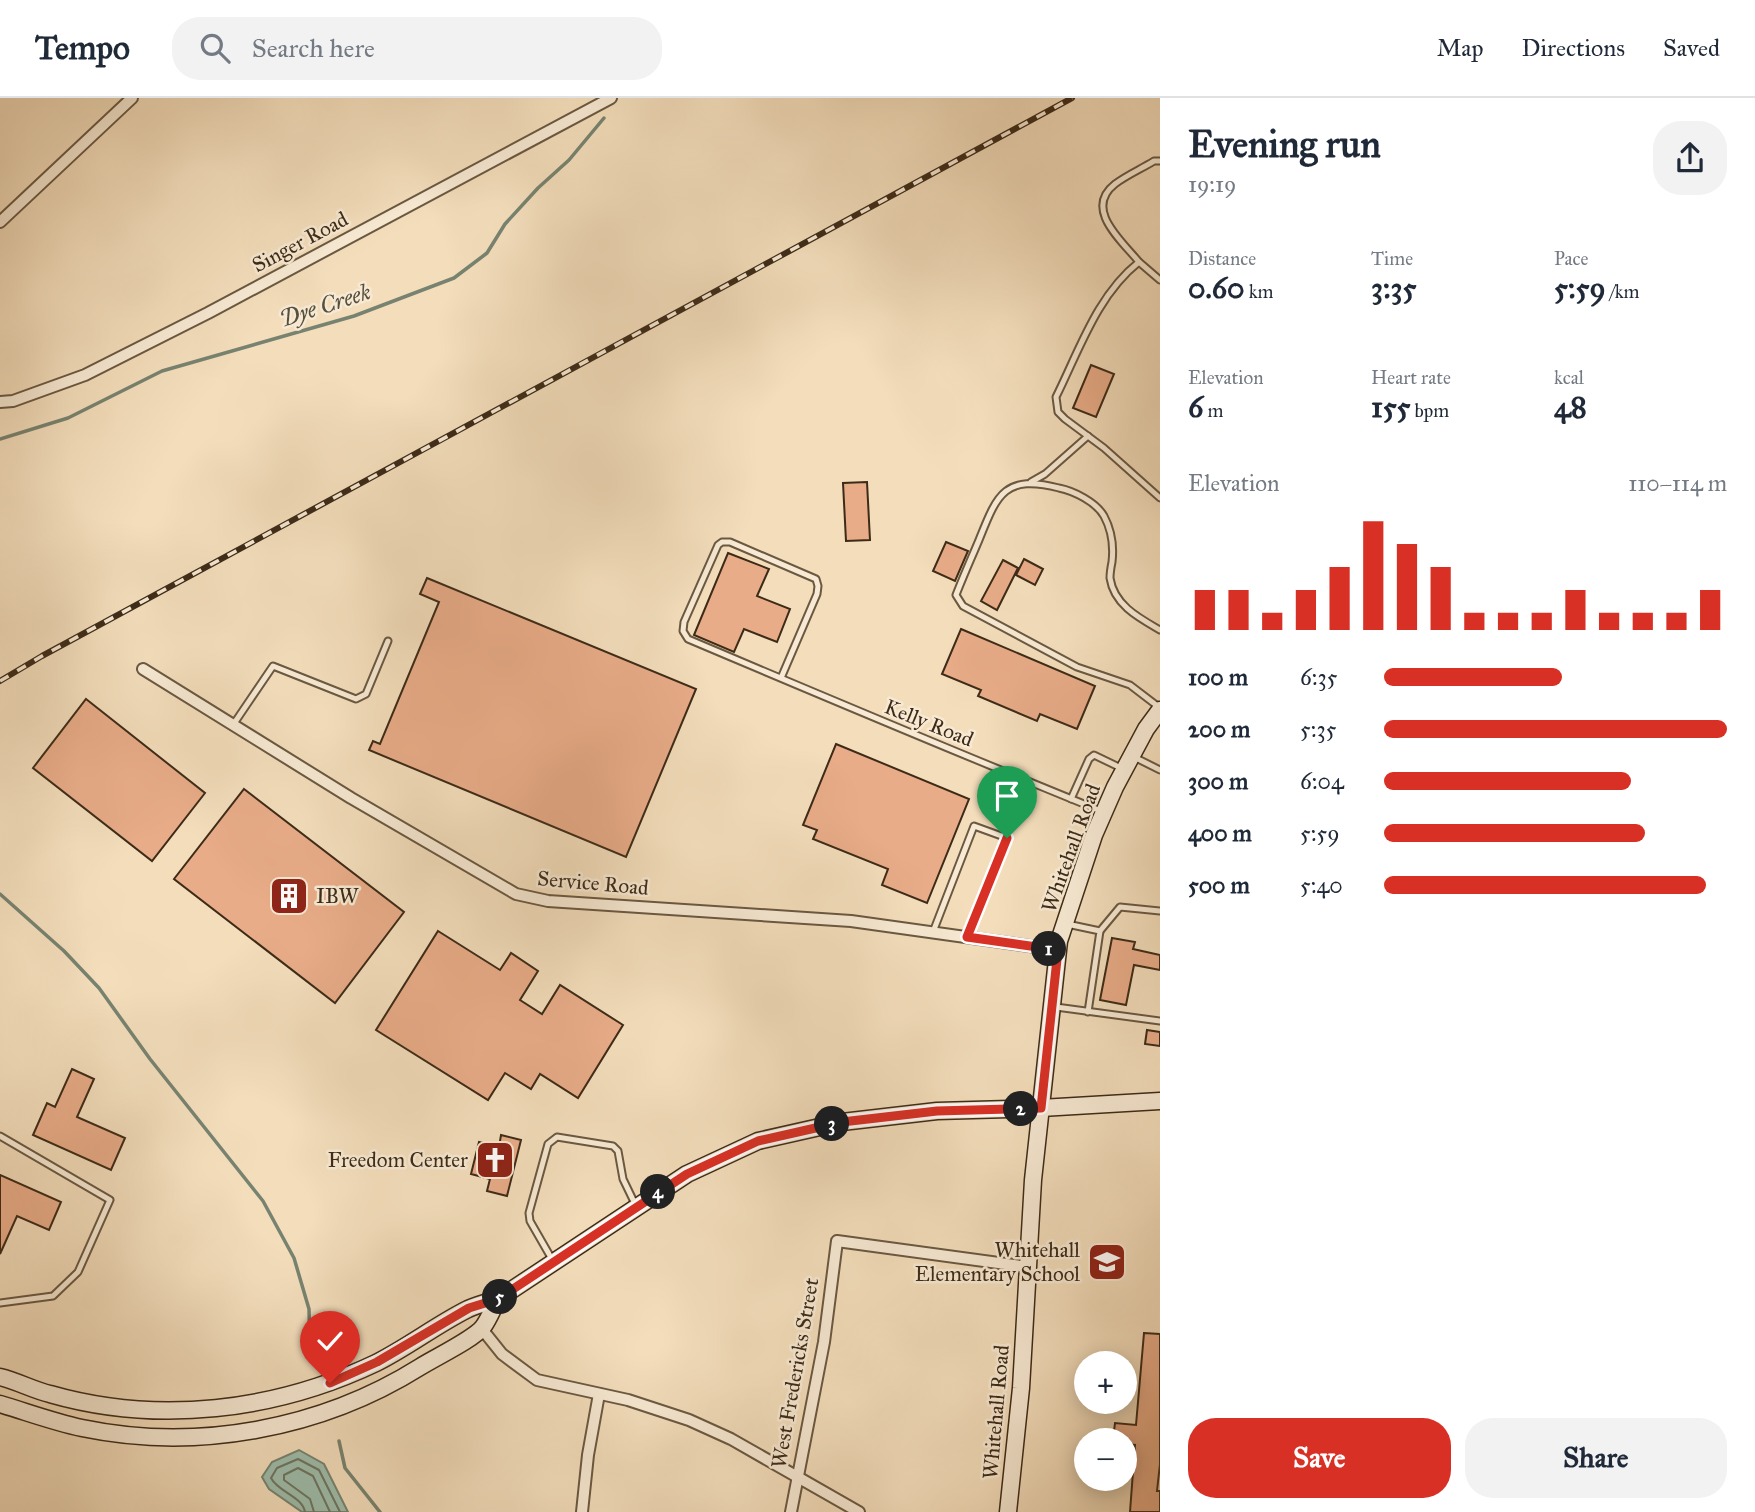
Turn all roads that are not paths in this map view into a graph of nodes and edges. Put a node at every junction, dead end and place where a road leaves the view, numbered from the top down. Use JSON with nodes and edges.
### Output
{"nodes":[{"id":1,"x":132,"y":98,"type":"edge"},
{"id":2,"x":611,"y":98,"type":"edge"},
{"id":3,"x":1160,"y":161,"type":"edge"},
{"id":4,"x":0,"y":222,"type":"edge"},
{"id":5,"x":1139,"y":262,"type":"junction"},
{"id":6,"x":1160,"y":279,"type":"edge"},
{"id":7,"x":0,"y":402,"type":"edge"},
{"id":8,"x":1088,"y":436,"type":"junction"},
{"id":9,"x":1028,"y":484,"type":"junction"},
{"id":10,"x":1160,"y":498,"type":"edge"},
{"id":11,"x":1160,"y":630,"type":"edge"},
{"id":12,"x":388,"y":641,"type":"dead end"},
{"id":13,"x":143,"y":669,"type":"dead end"},
{"id":14,"x":781,"y":678,"type":"junction"},
{"id":15,"x":1160,"y":709,"type":"edge"},
{"id":16,"x":233,"y":724,"type":"junction"},
{"id":17,"x":1128,"y":763,"type":"junction"},
{"id":18,"x":1160,"y":770,"type":"edge"},
{"id":19,"x":1071,"y":799,"type":"junction"},
{"id":20,"x":1104,"y":812,"type":"junction"},
{"id":21,"x":1160,"y":911,"type":"edge"},
{"id":22,"x":1065,"y":924,"type":"junction"},
{"id":23,"x":1100,"y":931,"type":"junction"},
{"id":24,"x":933,"y":933,"type":"junction"},
{"id":25,"x":967,"y":937,"type":"junction"},
{"id":26,"x":1058,"y":950,"type":"junction"},
{"id":27,"x":1051,"y":1007,"type":"junction"},
{"id":28,"x":1088,"y":1012,"type":"junction"},
{"id":29,"x":1160,"y":1021,"type":"edge"},
{"id":30,"x":1160,"y":1101,"type":"edge"},
{"id":31,"x":1041,"y":1108,"type":"junction"},
{"id":32,"x":0,"y":1136,"type":"edge"},
{"id":33,"x":636,"y":1206,"type":"junction"},
{"id":34,"x":553,"y":1261,"type":"junction"},
{"id":35,"x":1028,"y":1268,"type":"junction"},
{"id":36,"x":498,"y":1299,"type":"junction"},
{"id":37,"x":0,"y":1303,"type":"edge"},
{"id":38,"x":482,"y":1329,"type":"junction"},
{"id":39,"x":0,"y":1377,"type":"edge"},
{"id":40,"x":599,"y":1394,"type":"junction"},
{"id":41,"x":0,"y":1404,"type":"edge"},
{"id":42,"x":796,"y":1476,"type":"junction"},
{"id":43,"x":582,"y":1512,"type":"edge"},
{"id":44,"x":791,"y":1512,"type":"edge"},
{"id":45,"x":859,"y":1512,"type":"edge"},
{"id":46,"x":1008,"y":1512,"type":"edge"}],
"edges":[{"from":1,"to":4,"type":"street"},
{"from":2,"to":7,"type":"street","name":"Singer Road"},
{"from":3,"to":5,"type":"lane"},
{"from":5,"to":6,"type":"lane"},
{"from":5,"to":8,"type":"lane"},
{"from":8,"to":9,"type":"lane"},
{"from":8,"to":10,"type":"lane"},
{"from":9,"to":11,"type":"lane"},
{"from":9,"to":15,"type":"lane"},
{"from":12,"to":16,"type":"lane"},
{"from":13,"to":16,"type":"street","name":"Service Road"},
{"from":14,"to":14,"type":"lane","name":"Kelly Road"},
{"from":14,"to":19,"type":"lane","name":"Kelly Road"},
{"from":15,"to":17,"type":"street","name":"Whitehall Road"},
{"from":16,"to":24,"type":"street","name":"Service Road"},
{"from":17,"to":18,"type":"lane"},
{"from":17,"to":19,"type":"lane"},
{"from":17,"to":20,"type":"street","name":"Whitehall Road"},
{"from":19,"to":20,"type":"lane","name":"Kelly Road"},
{"from":20,"to":22,"type":"street","name":"Whitehall Road"},
{"from":21,"to":23,"type":"lane"},
{"from":22,"to":23,"type":"lane"},
{"from":22,"to":26,"type":"street","name":"Whitehall Road"},
{"from":23,"to":28,"type":"lane"},
{"from":24,"to":25,"type":"street","name":"Service Road"},
{"from":24,"to":25,"type":"lane"},
{"from":25,"to":26,"type":"street","name":"Service Road"},
{"from":26,"to":27,"type":"street","name":"Whitehall Road"},
{"from":27,"to":28,"type":"lane"},
{"from":27,"to":31,"type":"street","name":"Whitehall Road"},
{"from":28,"to":29,"type":"lane"},
{"from":30,"to":31,"type":"street"},
{"from":31,"to":33,"type":"street"},
{"from":31,"to":35,"type":"street","name":"Whitehall Road"},
{"from":32,"to":37,"type":"lane"},
{"from":33,"to":34,"type":"street"},
{"from":33,"to":34,"type":"lane"},
{"from":34,"to":36,"type":"street"},
{"from":35,"to":42,"type":"street","name":"West Fredericks Street"},
{"from":35,"to":46,"type":"street","name":"Whitehall Road"},
{"from":36,"to":38,"type":"street"},
{"from":36,"to":39,"type":"street"},
{"from":38,"to":40,"type":"street"},
{"from":38,"to":41,"type":"street"},
{"from":40,"to":42,"type":"street"},
{"from":40,"to":43,"type":"street"},
{"from":42,"to":44,"type":"street","name":"West Fredericks Street"},
{"from":42,"to":45,"type":"street"}]}
